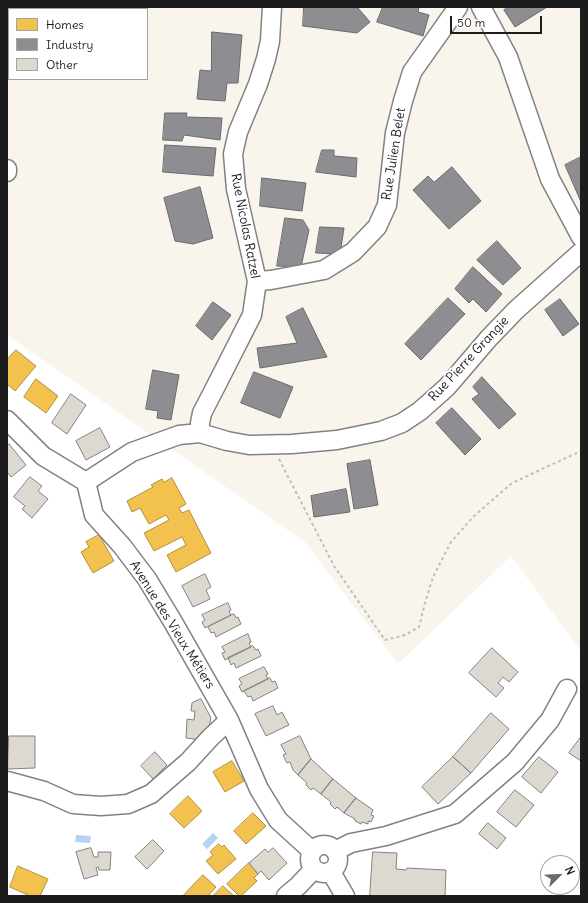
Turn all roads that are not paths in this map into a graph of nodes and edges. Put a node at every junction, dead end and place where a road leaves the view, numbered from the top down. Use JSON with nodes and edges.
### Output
{"nodes":[{"id":1,"x":272,"y":7,"type":"edge"},
{"id":2,"x":458,"y":7,"type":"edge"},
{"id":3,"x":481,"y":7,"type":"edge"},
{"id":4,"x":581,"y":237,"type":"edge"},
{"id":5,"x":581,"y":252,"type":"edge"},
{"id":6,"x":257,"y":281,"type":"junction"},
{"id":7,"x":7,"y":420,"type":"edge"},
{"id":8,"x":200,"y":433,"type":"junction"},
{"id":9,"x":86,"y":482,"type":"junction"},
{"id":10,"x":567,"y":689,"type":"dead end"},
{"id":11,"x":229,"y":720,"type":"junction"},
{"id":12,"x":7,"y":781,"type":"edge"},
{"id":13,"x":335,"y":851,"type":"junction"},
{"id":14,"x":313,"y":860,"type":"junction"},
{"id":15,"x":331,"y":872,"type":"junction"},
{"id":16,"x":286,"y":896,"type":"edge"},
{"id":17,"x":345,"y":896,"type":"edge"}],
"edges":[{"from":1,"to":6,"type":"street","name":"Rue Nicolas Ratzel"},
{"from":2,"to":6,"type":"street","name":"Rue Julien Belet"},
{"from":3,"to":4,"type":"street"},
{"from":5,"to":8,"type":"street","name":"Rue Pierre Grangie"},
{"from":6,"to":8,"type":"street","name":"Rue Nicolas Ratzel"},
{"from":7,"to":9,"type":"street"},
{"from":8,"to":9,"type":"street"},
{"from":9,"to":11,"type":"street","name":"Avenue des Vieux Métiers"},
{"from":10,"to":13,"type":"street"},
{"from":11,"to":12,"type":"street"},
{"from":11,"to":14,"type":"street","name":"Avenue des Vieux Métiers"},
{"from":13,"to":14,"type":"street"},
{"from":13,"to":15,"type":"street"},
{"from":14,"to":15,"type":"street"},
{"from":14,"to":16,"type":"street"},
{"from":15,"to":17,"type":"street"}]}
